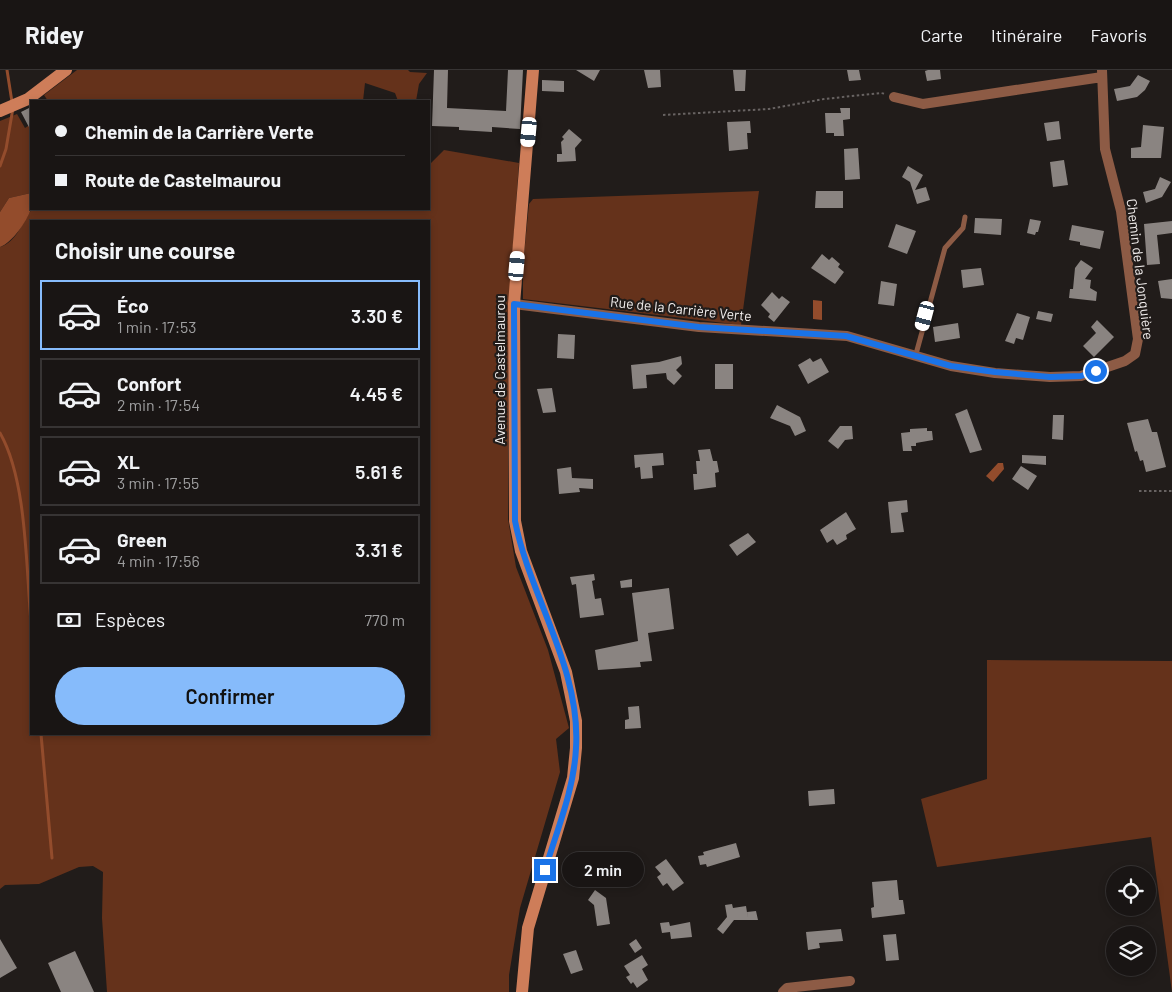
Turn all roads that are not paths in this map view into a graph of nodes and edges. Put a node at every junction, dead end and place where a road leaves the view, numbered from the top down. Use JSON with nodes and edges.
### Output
{"nodes":[{"id":1,"x":66,"y":70,"type":"edge"},
{"id":2,"x":533,"y":70,"type":"edge"},
{"id":3,"x":1102,"y":73,"type":"edge"},
{"id":4,"x":894,"y":97,"type":"road end"},
{"id":5,"x":3,"y":110,"type":"edge"},
{"id":6,"x":965,"y":217,"type":"dead end"},
{"id":7,"x":514,"y":304,"type":"junction"},
{"id":8,"x":916,"y":354,"type":"junction"},
{"id":9,"x":1081,"y":376,"type":"joint"},
{"id":10,"x":850,"y":980,"type":"dead end"},
{"id":11,"x":522,"y":992,"type":"edge"},
{"id":12,"x":783,"y":992,"type":"edge"}],
"edges":[{"from":1,"to":5,"type":"street"},
{"from":2,"to":7,"type":"street","name":"Avenue de Castelmaurou"},
{"from":3,"to":4,"type":"street"},
{"from":3,"to":9,"type":"street","name":"Chemin de la Jonquière"},
{"from":6,"to":8,"type":"lane"},
{"from":7,"to":8,"type":"street","name":"Rue de la Carrière Verte"},
{"from":7,"to":11,"type":"street","name":"Avenue de Castelmaurou"},
{"from":8,"to":9,"type":"street","name":"Rue de la Carrière Verte"},
{"from":10,"to":12,"type":"street"}]}
